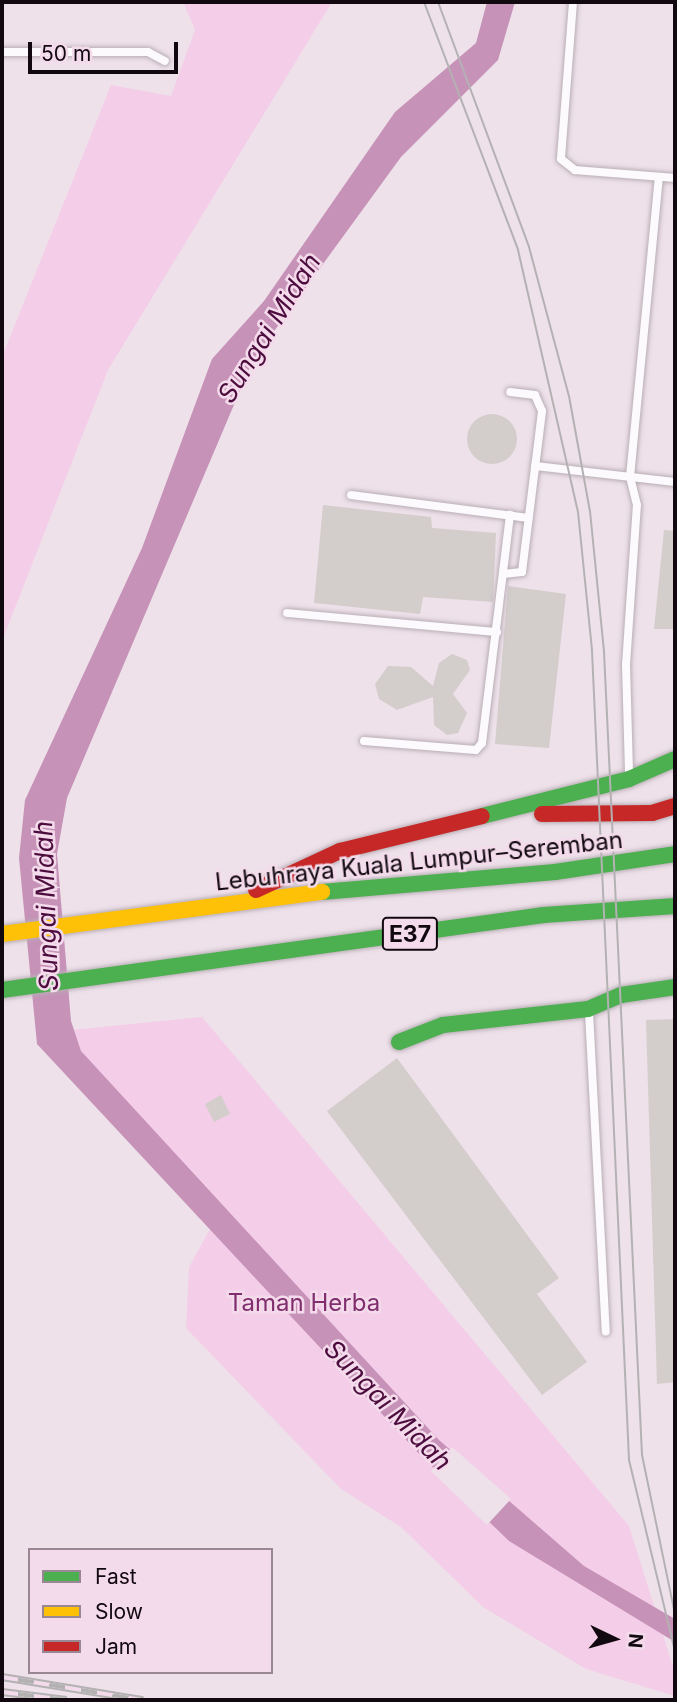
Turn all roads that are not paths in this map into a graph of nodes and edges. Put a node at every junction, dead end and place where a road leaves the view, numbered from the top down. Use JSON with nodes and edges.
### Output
{"nodes":[{"id":1,"x":573,"y":2,"type":"edge"},
{"id":2,"x":2,"y":52,"type":"edge"},
{"id":3,"x":165,"y":61,"type":"dead end"},
{"id":4,"x":659,"y":177,"type":"junction"},
{"id":5,"x":675,"y":178,"type":"edge"},
{"id":6,"x":510,"y":392,"type":"dead end"},
{"id":7,"x":535,"y":466,"type":"junction"},
{"id":8,"x":630,"y":477,"type":"junction"},
{"id":9,"x":675,"y":482,"type":"edge"},
{"id":10,"x":351,"y":495,"type":"dead end"},
{"id":11,"x":510,"y":515,"type":"junction"},
{"id":12,"x":529,"y":517,"type":"junction"},
{"id":13,"x":503,"y":574,"type":"junction"},
{"id":14,"x":287,"y":613,"type":"dead end"},
{"id":15,"x":497,"y":632,"type":"junction"},
{"id":16,"x":365,"y":741,"type":"dead end"},
{"id":17,"x":675,"y":759,"type":"edge"},
{"id":18,"x":629,"y":779,"type":"junction"},
{"id":19,"x":675,"y":806,"type":"edge"},
{"id":20,"x":500,"y":815,"type":"junction"},
{"id":21,"x":675,"y":854,"type":"edge"},
{"id":22,"x":237,"y":899,"type":"junction"},
{"id":23,"x":675,"y":906,"type":"edge"},
{"id":24,"x":2,"y":933,"type":"edge"},
{"id":25,"x":675,"y":987,"type":"edge"},
{"id":26,"x":2,"y":990,"type":"edge"},
{"id":27,"x":589,"y":1009,"type":"junction"},
{"id":28,"x":399,"y":1042,"type":"dead end"},
{"id":29,"x":606,"y":1332,"type":"dead end"}],
"edges":[{"from":1,"to":4,"type":"lane"},
{"from":2,"to":3,"type":"lane"},
{"from":4,"to":5,"type":"lane"},
{"from":4,"to":8,"type":"lane"},
{"from":6,"to":7,"type":"lane"},
{"from":7,"to":8,"type":"lane"},
{"from":7,"to":12,"type":"lane"},
{"from":8,"to":9,"type":"lane"},
{"from":8,"to":18,"type":"lane"},
{"from":10,"to":11,"type":"lane"},
{"from":11,"to":12,"type":"lane"},
{"from":11,"to":13,"type":"lane"},
{"from":12,"to":13,"type":"lane"},
{"from":13,"to":15,"type":"lane"},
{"from":14,"to":15,"type":"lane"},
{"from":15,"to":16,"type":"lane"},
{"from":17,"to":18,"type":"main road"},
{"from":18,"to":20,"type":"main road"},
{"from":19,"to":20,"type":"main road"},
{"from":20,"to":22,"type":"main road"},
{"from":21,"to":22,"type":"main road","name":"Lebuhraya Kuala Lumpur–Seremban","number":"E37"},
{"from":22,"to":24,"type":"main road","name":"Lebuhraya Kuala Lumpur–Seremban","number":"E37"},
{"from":23,"to":26,"type":"main road","number":"E37"},
{"from":25,"to":27,"type":"main road"},
{"from":27,"to":28,"type":"main road"},
{"from":27,"to":29,"type":"lane"}]}
